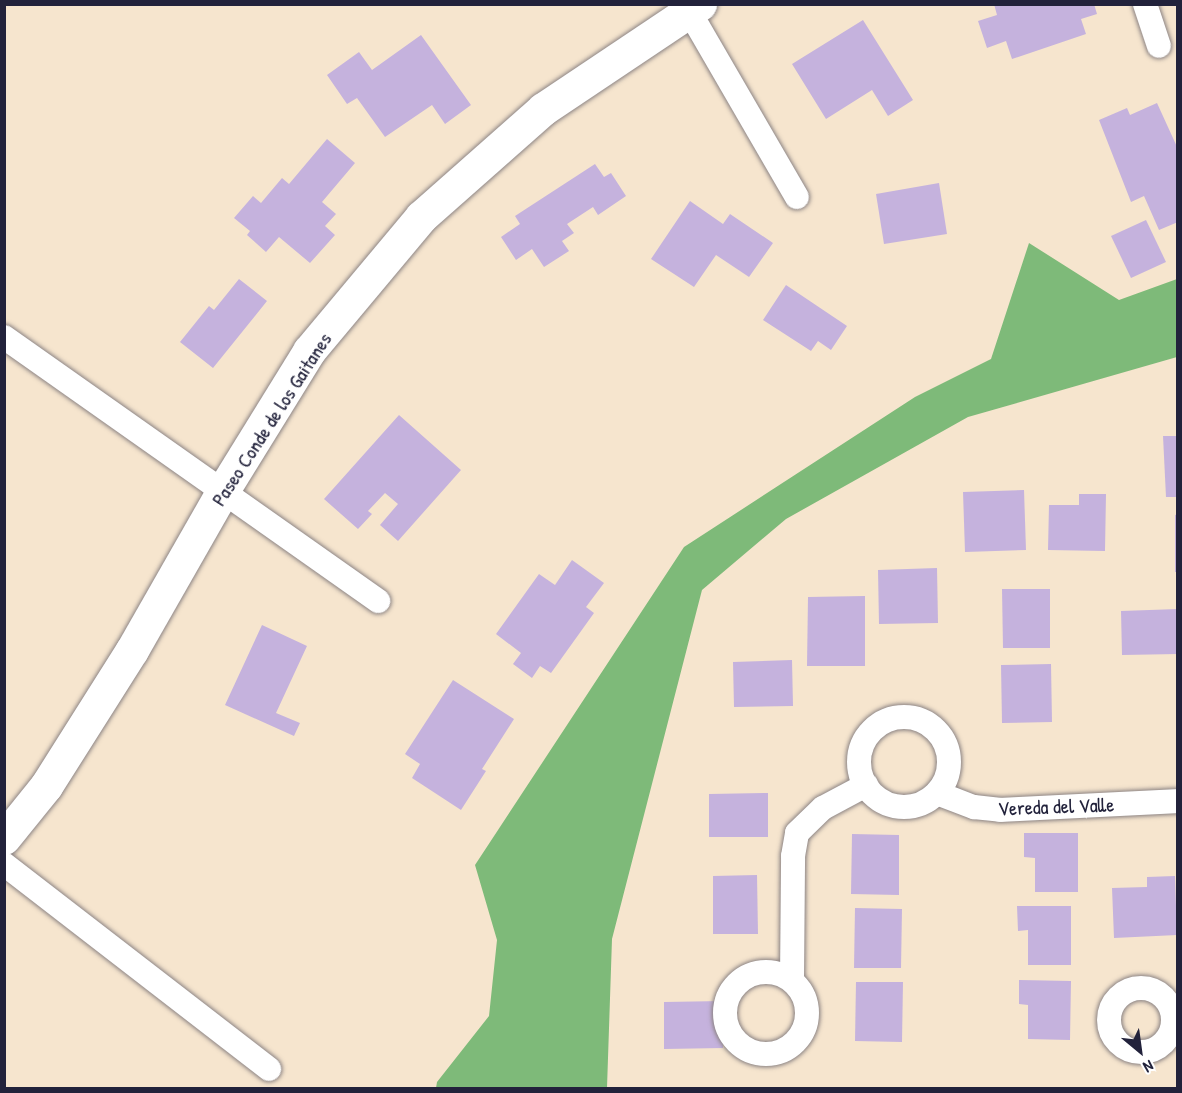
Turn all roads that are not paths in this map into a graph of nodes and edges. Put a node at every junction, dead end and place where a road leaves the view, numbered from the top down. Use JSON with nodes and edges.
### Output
{"nodes":[{"id":1,"x":1145,"y":4,"type":"edge"},
{"id":2,"x":695,"y":8,"type":"edge"},
{"id":3,"x":1159,"y":46,"type":"dead end"},
{"id":4,"x":796,"y":197,"type":"dead end"},
{"id":5,"x":4,"y":337,"type":"edge"},
{"id":6,"x":222,"y":492,"type":"junction"},
{"id":7,"x":378,"y":601,"type":"dead end"},
{"id":8,"x":866,"y":785,"type":"junction"},
{"id":9,"x":937,"y":793,"type":"junction"},
{"id":10,"x":1178,"y":801,"type":"edge"},
{"id":11,"x":4,"y":838,"type":"edge"},
{"id":12,"x":4,"y":864,"type":"edge"},
{"id":13,"x":792,"y":980,"type":"dead end"},
{"id":14,"x":269,"y":1069,"type":"dead end"}],
"edges":[{"from":1,"to":3,"type":"street"},
{"from":2,"to":4,"type":"street"},
{"from":2,"to":6,"type":"street","name":"Paseo Conde de los Gaitanes"},
{"from":5,"to":6,"type":"street"},
{"from":6,"to":7,"type":"street"},
{"from":6,"to":11,"type":"street","name":"Paseo Conde de los Gaitanes"},
{"from":8,"to":9,"type":"street"},
{"from":8,"to":9,"type":"street"},
{"from":8,"to":13,"type":"street"},
{"from":9,"to":10,"type":"street","name":"Vereda del Valle"},
{"from":12,"to":14,"type":"street"}]}
